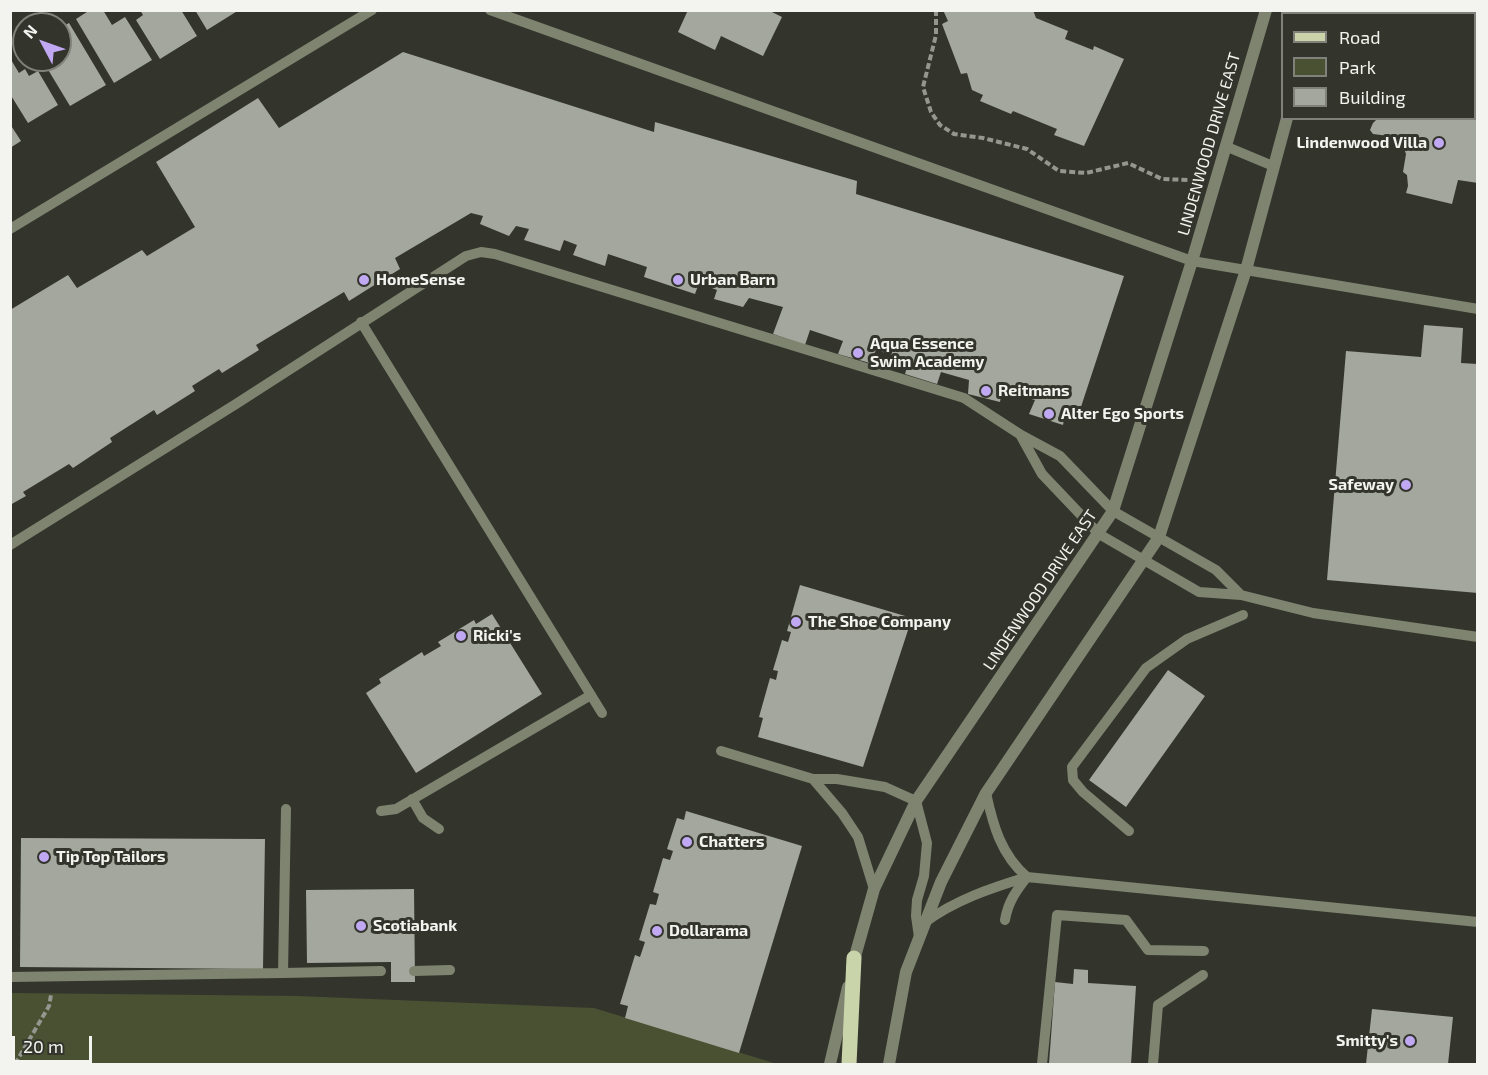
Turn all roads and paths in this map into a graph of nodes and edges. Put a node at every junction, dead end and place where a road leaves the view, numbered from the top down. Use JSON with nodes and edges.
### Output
{"nodes":[{"id":1,"x":372,"y":10,"type":"edge"},
{"id":2,"x":490,"y":10,"type":"edge"},
{"id":3,"x":936,"y":10,"type":"edge"},
{"id":4,"x":1266,"y":10,"type":"edge"},
{"id":5,"x":1286,"y":120,"type":"edge"},
{"id":6,"x":1225,"y":146,"type":"junction"},
{"id":7,"x":1273,"y":166,"type":"junction"},
{"id":8,"x":1189,"y":180,"type":"dead end"},
{"id":9,"x":10,"y":229,"type":"edge"},
{"id":10,"x":1192,"y":261,"type":"junction"},
{"id":11,"x":1246,"y":270,"type":"junction"},
{"id":12,"x":1478,"y":309,"type":"edge"},
{"id":13,"x":362,"y":322,"type":"junction"},
{"id":14,"x":1021,"y":435,"type":"junction"},
{"id":15,"x":1113,"y":511,"type":"junction"},
{"id":16,"x":1099,"y":534,"type":"junction"},
{"id":17,"x":1159,"y":537,"type":"junction"},
{"id":18,"x":10,"y":545,"type":"edge"},
{"id":19,"x":1143,"y":560,"type":"junction"},
{"id":20,"x":1241,"y":596,"type":"junction"},
{"id":21,"x":1244,"y":615,"type":"dead end"},
{"id":22,"x":1478,"y":637,"type":"edge"},
{"id":23,"x":591,"y":695,"type":"junction"},
{"id":24,"x":602,"y":712,"type":"dead end"},
{"id":25,"x":721,"y":751,"type":"dead end"},
{"id":26,"x":813,"y":779,"type":"junction"},
{"id":27,"x":986,"y":793,"type":"junction"},
{"id":28,"x":412,"y":800,"type":"junction"},
{"id":29,"x":916,"y":801,"type":"junction"},
{"id":30,"x":286,"y":808,"type":"dead end"},
{"id":31,"x":381,"y":811,"type":"dead end"},
{"id":32,"x":439,"y":829,"type":"dead end"},
{"id":33,"x":1129,"y":831,"type":"dead end"},
{"id":34,"x":1027,"y":877,"type":"junction"},
{"id":35,"x":874,"y":889,"type":"junction"},
{"id":36,"x":1005,"y":920,"type":"dead end"},
{"id":37,"x":1478,"y":922,"type":"edge"},
{"id":38,"x":924,"y":923,"type":"junction"},
{"id":39,"x":919,"y":937,"type":"junction"},
{"id":40,"x":1204,"y":951,"type":"dead end"},
{"id":41,"x":854,"y":958,"type":"junction"},
{"id":42,"x":450,"y":970,"type":"dead end"},
{"id":43,"x":381,"y":971,"type":"dead end"},
{"id":44,"x":414,"y":971,"type":"dead end"},
{"id":45,"x":283,"y":973,"type":"junction"},
{"id":46,"x":1203,"y":975,"type":"dead end"},
{"id":47,"x":54,"y":976,"type":"junction"},
{"id":48,"x":10,"y":977,"type":"edge"},
{"id":49,"x":15,"y":1065,"type":"edge"},
{"id":50,"x":830,"y":1065,"type":"edge"},
{"id":51,"x":849,"y":1065,"type":"edge"},
{"id":52,"x":889,"y":1065,"type":"edge"},
{"id":53,"x":1042,"y":1065,"type":"edge"},
{"id":54,"x":1153,"y":1065,"type":"edge"}],
"edges":[{"from":1,"to":9,"type":"lane"},
{"from":2,"to":10,"type":"lane"},
{"from":3,"to":8,"type":"path"},
{"from":4,"to":6,"type":"street","name":"LINDENWOOD DRIVE EAST"},
{"from":5,"to":7,"type":"street"},
{"from":6,"to":7,"type":"lane"},
{"from":6,"to":10,"type":"street","name":"LINDENWOOD DRIVE EAST"},
{"from":7,"to":11,"type":"street"},
{"from":10,"to":11,"type":"lane"},
{"from":10,"to":15,"type":"street","name":"LINDENWOOD DRIVE EAST"},
{"from":11,"to":12,"type":"lane"},
{"from":11,"to":17,"type":"street"},
{"from":13,"to":14,"type":"lane"},
{"from":13,"to":18,"type":"lane"},
{"from":13,"to":23,"type":"lane"},
{"from":14,"to":15,"type":"lane"},
{"from":14,"to":16,"type":"lane"},
{"from":15,"to":16,"type":"street","name":"LINDENWOOD DRIVE EAST"},
{"from":15,"to":17,"type":"lane"},
{"from":16,"to":19,"type":"lane"},
{"from":16,"to":29,"type":"street","name":"LINDENWOOD DRIVE EAST"},
{"from":17,"to":19,"type":"street"},
{"from":17,"to":20,"type":"lane"},
{"from":19,"to":20,"type":"lane"},
{"from":19,"to":27,"type":"street"},
{"from":20,"to":22,"type":"lane"},
{"from":21,"to":33,"type":"lane"},
{"from":23,"to":24,"type":"lane"},
{"from":23,"to":28,"type":"lane"},
{"from":25,"to":26,"type":"lane"},
{"from":26,"to":29,"type":"lane"},
{"from":26,"to":35,"type":"lane"},
{"from":27,"to":34,"type":"lane"},
{"from":27,"to":38,"type":"street"},
{"from":28,"to":31,"type":"lane"},
{"from":28,"to":32,"type":"lane"},
{"from":29,"to":35,"type":"street","name":"LINDENWOOD DRIVE EAST"},
{"from":29,"to":39,"type":"lane"},
{"from":30,"to":45,"type":"lane"},
{"from":34,"to":36,"type":"lane"},
{"from":34,"to":37,"type":"lane"},
{"from":34,"to":38,"type":"lane"},
{"from":35,"to":41,"type":"street","name":"LINDENWOOD DRIVE EAST"},
{"from":38,"to":39,"type":"street"},
{"from":39,"to":52,"type":"street"},
{"from":40,"to":53,"type":"lane"},
{"from":41,"to":50,"type":"street","name":"LINDENWOOD DRIVE EAST"},
{"from":41,"to":51,"type":"main road"},
{"from":42,"to":44,"type":"lane"},
{"from":43,"to":45,"type":"lane"},
{"from":45,"to":47,"type":"lane"},
{"from":46,"to":54,"type":"lane"},
{"from":47,"to":48,"type":"lane"},
{"from":47,"to":49,"type":"path"}]}
